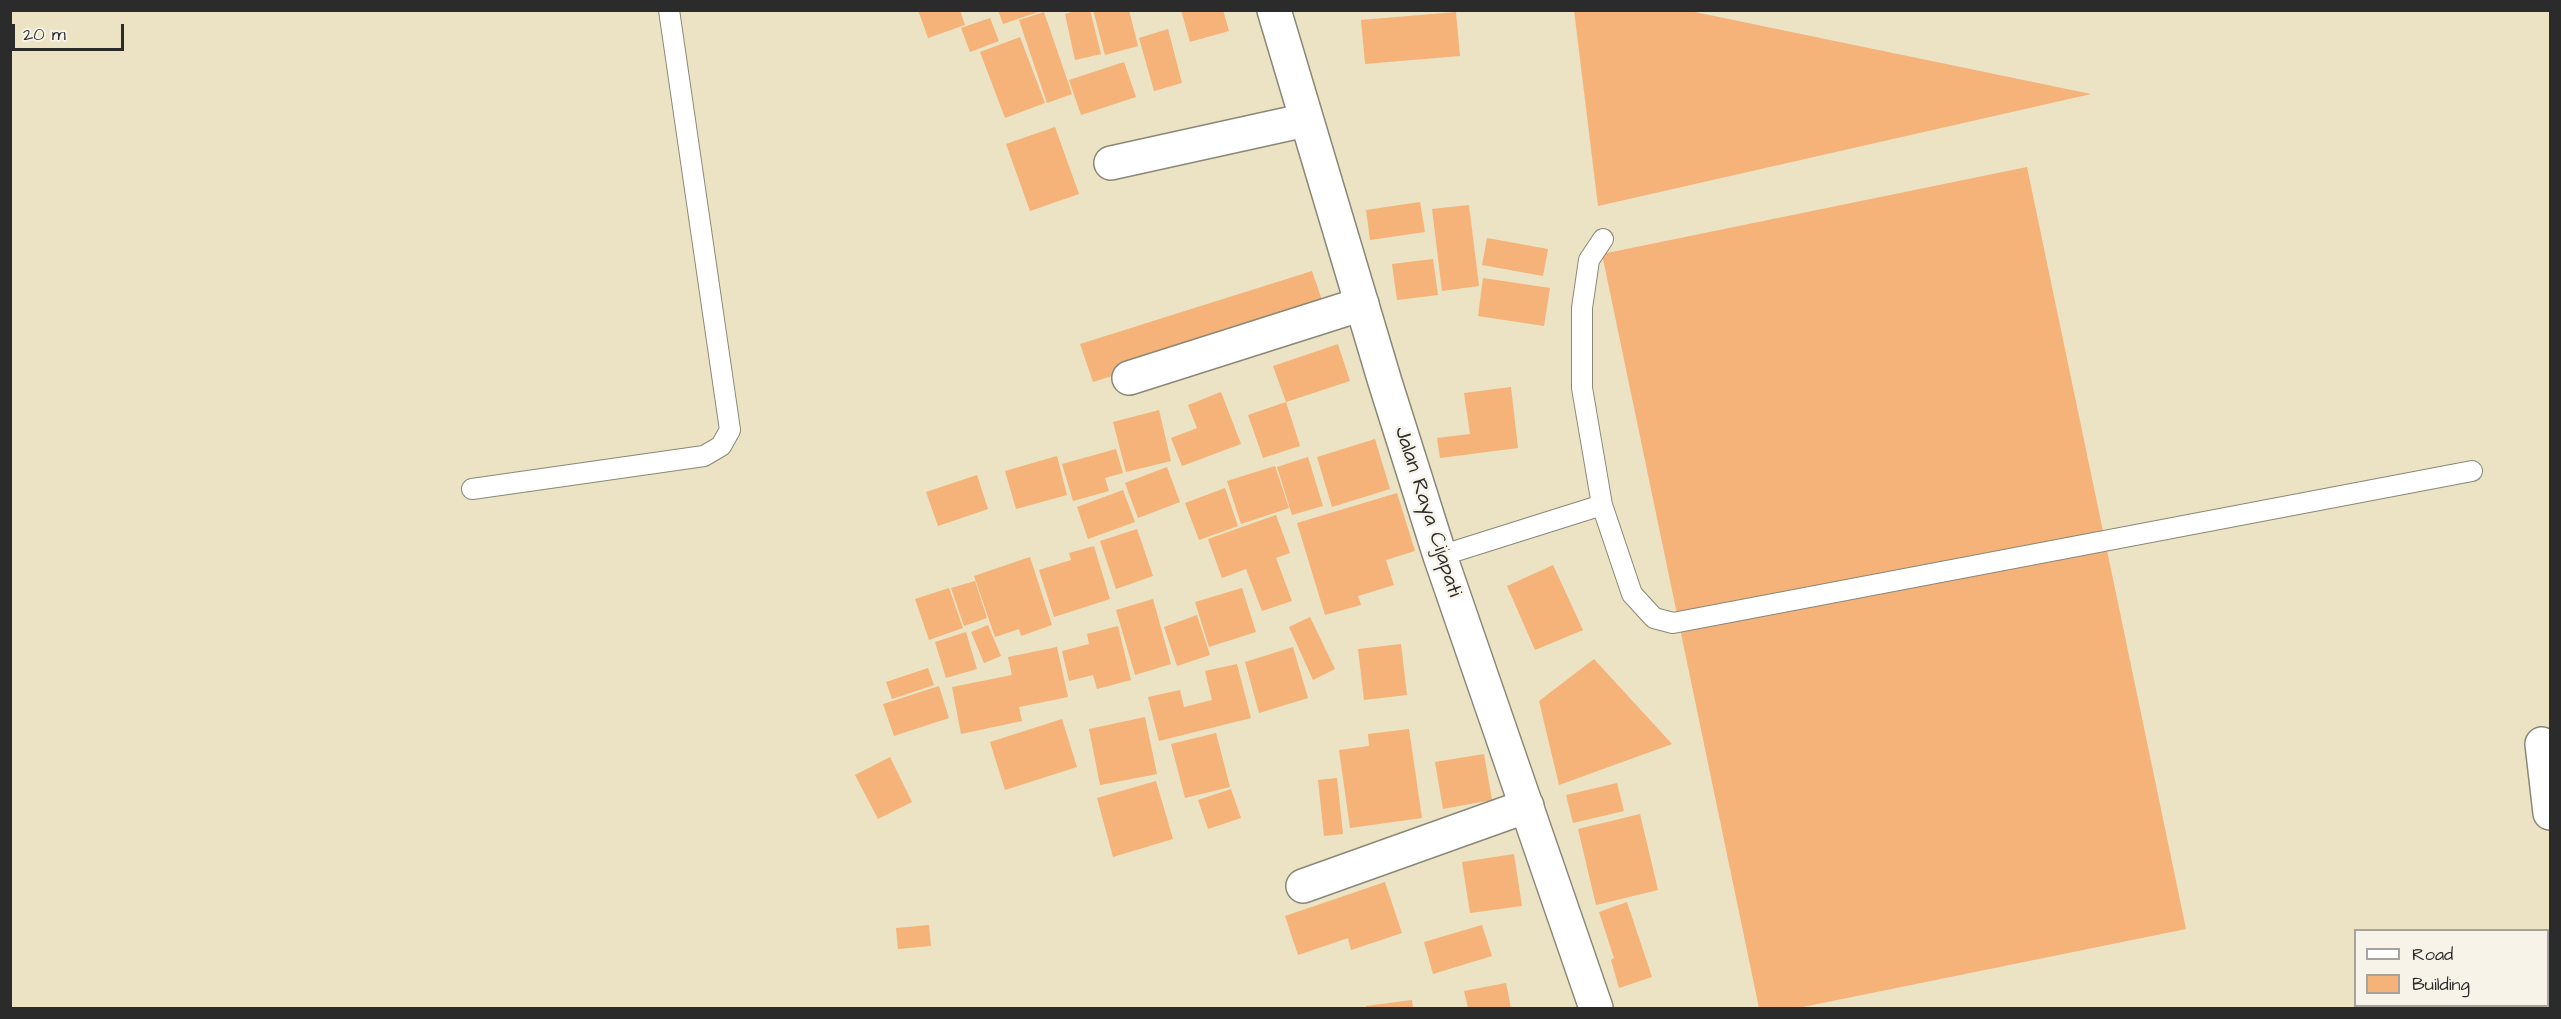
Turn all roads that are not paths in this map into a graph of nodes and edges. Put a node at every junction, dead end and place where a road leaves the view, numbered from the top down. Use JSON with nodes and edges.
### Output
{"nodes":[{"id":1,"x":669,"y":10,"type":"edge"},
{"id":2,"x":1274,"y":10,"type":"edge"},
{"id":3,"x":1306,"y":120,"type":"junction"},
{"id":4,"x":1111,"y":163,"type":"dead end"},
{"id":5,"x":1603,"y":238,"type":"dead end"},
{"id":6,"x":1362,"y":304,"type":"junction"},
{"id":7,"x":1129,"y":378,"type":"dead end"},
{"id":8,"x":2472,"y":471,"type":"dead end"},
{"id":9,"x":472,"y":489,"type":"dead end"},
{"id":10,"x":1602,"y":505,"type":"junction"},
{"id":11,"x":1440,"y":556,"type":"junction"},
{"id":12,"x":2542,"y":744,"type":"dead end"},
{"id":13,"x":1527,"y":806,"type":"junction"},
{"id":14,"x":2550,"y":813,"type":"edge"},
{"id":15,"x":1303,"y":886,"type":"dead end"},
{"id":16,"x":1596,"y":1008,"type":"edge"}],
"edges":[{"from":1,"to":9,"type":"lane"},
{"from":2,"to":3,"type":"main road","name":"Jalan Raya Cijapati"},
{"from":3,"to":4,"type":"main road"},
{"from":3,"to":6,"type":"main road","name":"Jalan Raya Cijapati"},
{"from":5,"to":10,"type":"lane"},
{"from":6,"to":7,"type":"main road"},
{"from":6,"to":11,"type":"main road","name":"Jalan Raya Cijapati"},
{"from":8,"to":10,"type":"lane"},
{"from":10,"to":11,"type":"lane"},
{"from":11,"to":13,"type":"main road","name":"Jalan Raya Cijapati"},
{"from":12,"to":14,"type":"main road"},
{"from":13,"to":15,"type":"main road"},
{"from":13,"to":16,"type":"main road","name":"Jalan Raya Cijapati"}]}
